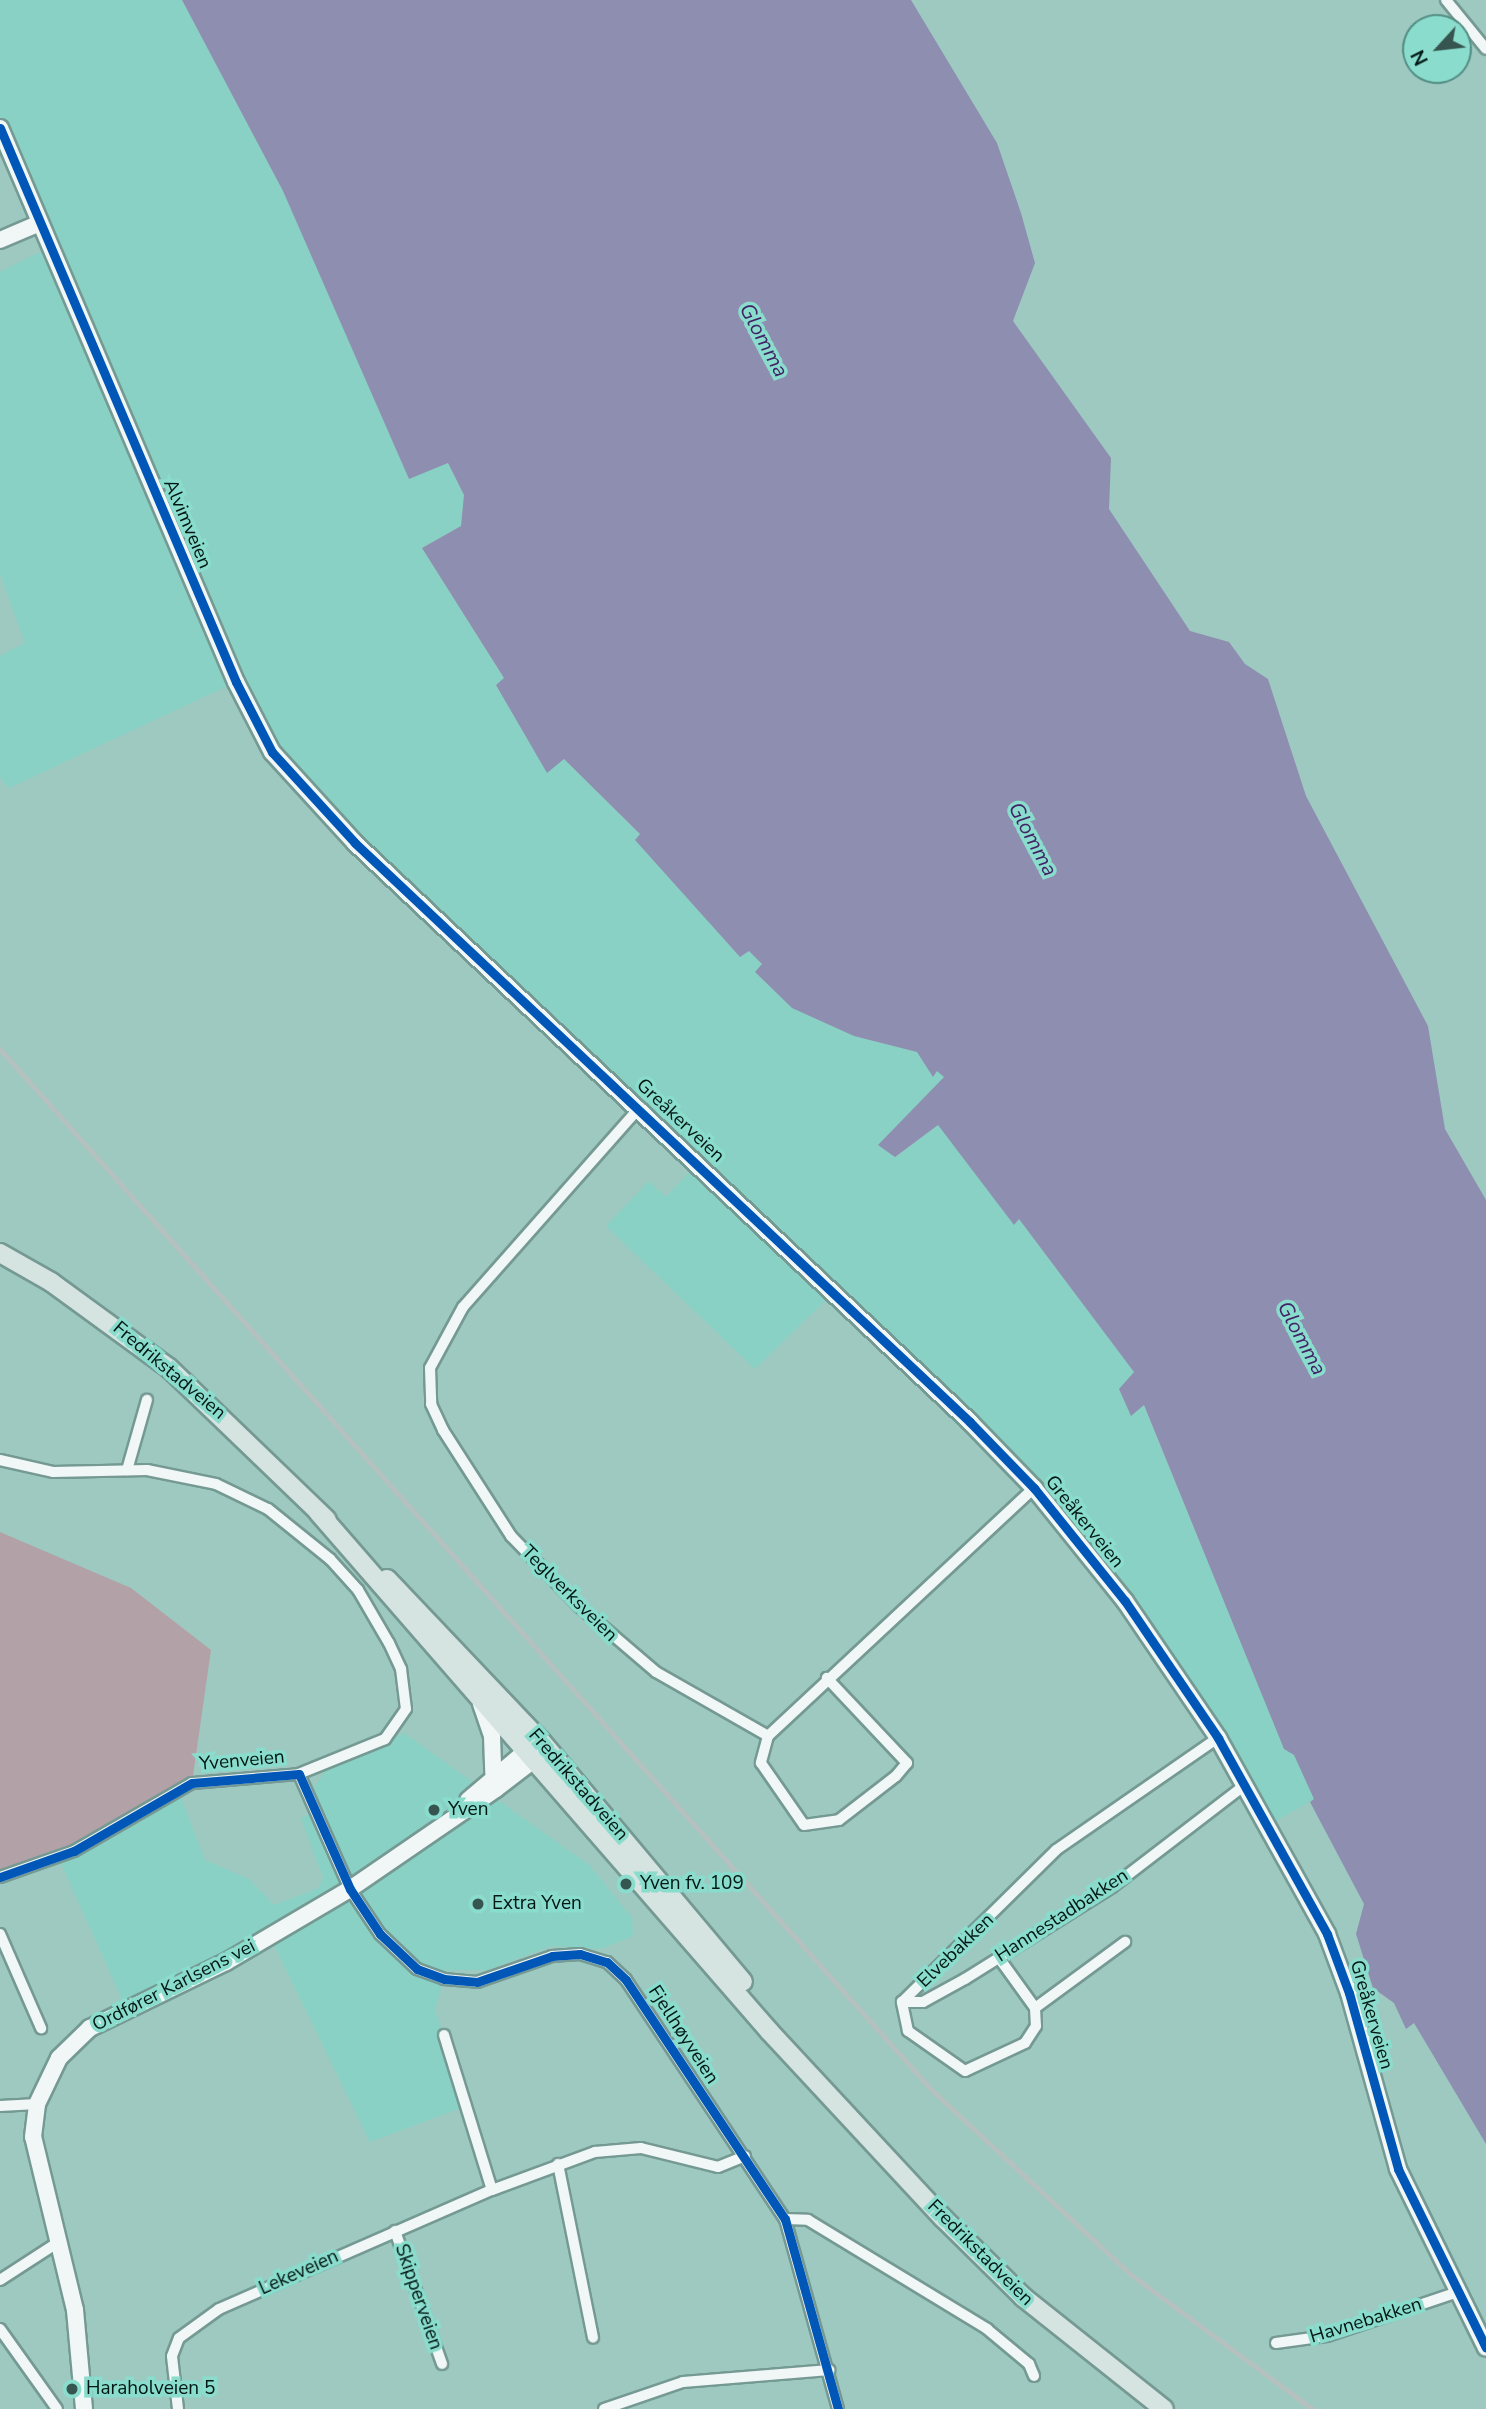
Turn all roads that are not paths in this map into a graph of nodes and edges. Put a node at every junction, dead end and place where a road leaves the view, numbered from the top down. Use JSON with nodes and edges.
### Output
{"nodes":[{"id":1,"x":1446,"y":0,"type":"edge"},
{"id":2,"x":1486,"y":49,"type":"edge"},
{"id":3,"x":0,"y":128,"type":"edge"},
{"id":4,"x":40,"y":223,"type":"junction"},
{"id":5,"x":0,"y":240,"type":"edge"},
{"id":6,"x":408,"y":892,"type":"joint"},
{"id":7,"x":640,"y":1107,"type":"junction"},
{"id":8,"x":0,"y":1253,"type":"edge"},
{"id":9,"x":147,"y":1400,"type":"dead end"},
{"id":10,"x":0,"y":1460,"type":"edge"},
{"id":11,"x":127,"y":1470,"type":"junction"},
{"id":12,"x":1034,"y":1488,"type":"junction"},
{"id":13,"x":318,"y":1512,"type":"junction"},
{"id":14,"x":827,"y":1678,"type":"junction"},
{"id":15,"x":481,"y":1704,"type":"junction"},
{"id":16,"x":768,"y":1736,"type":"junction"},
{"id":17,"x":1218,"y":1738,"type":"junction"},
{"id":18,"x":541,"y":1741,"type":"junction"},
{"id":19,"x":526,"y":1756,"type":"junction"},
{"id":20,"x":493,"y":1773,"type":"junction"},
{"id":21,"x":299,"y":1774,"type":"junction"},
{"id":22,"x":1246,"y":1784,"type":"junction"},
{"id":23,"x":457,"y":1812,"type":"junction"},
{"id":24,"x":0,"y":1877,"type":"edge"},
{"id":25,"x":350,"y":1889,"type":"junction"},
{"id":26,"x":0,"y":1934,"type":"edge"},
{"id":27,"x":1125,"y":1942,"type":"dead end"},
{"id":28,"x":999,"y":1958,"type":"junction"},
{"id":29,"x":902,"y":2003,"type":"junction"},
{"id":30,"x":1035,"y":2008,"type":"junction"},
{"id":31,"x":41,"y":2028,"type":"dead end"},
{"id":32,"x":444,"y":2035,"type":"dead end"},
{"id":33,"x":816,"y":2076,"type":"junction"},
{"id":34,"x":37,"y":2104,"type":"junction"},
{"id":35,"x":0,"y":2106,"type":"edge"},
{"id":36,"x":745,"y":2156,"type":"junction"},
{"id":37,"x":558,"y":2164,"type":"junction"},
{"id":38,"x":492,"y":2190,"type":"junction"},
{"id":39,"x":785,"y":2219,"type":"junction"},
{"id":40,"x":395,"y":2231,"type":"junction"},
{"id":41,"x":57,"y":2243,"type":"junction"},
{"id":42,"x":0,"y":2280,"type":"edge"},
{"id":43,"x":1455,"y":2293,"type":"junction"},
{"id":44,"x":0,"y":2329,"type":"edge"},
{"id":45,"x":593,"y":2337,"type":"dead end"},
{"id":46,"x":1276,"y":2343,"type":"dead end"},
{"id":47,"x":1486,"y":2348,"type":"edge"},
{"id":48,"x":442,"y":2364,"type":"dead end"},
{"id":49,"x":830,"y":2370,"type":"junction"},
{"id":50,"x":1034,"y":2376,"type":"dead end"},
{"id":51,"x":57,"y":2409,"type":"edge"},
{"id":52,"x":84,"y":2409,"type":"edge"},
{"id":53,"x":178,"y":2409,"type":"edge"},
{"id":54,"x":604,"y":2409,"type":"edge"},
{"id":55,"x":838,"y":2409,"type":"edge"},
{"id":56,"x":1164,"y":2409,"type":"edge"}],
"edges":[{"from":1,"to":2,"type":"street"},
{"from":3,"to":4,"type":"main road","name":"Alvimveien"},
{"from":4,"to":5,"type":"main road"},
{"from":4,"to":6,"type":"main road","name":"Alvimveien"},
{"from":6,"to":7,"type":"main road","name":"Greåkerveien"},
{"from":7,"to":12,"type":"main road","name":"Greåkerveien"},
{"from":7,"to":16,"type":"street","name":"Teglverksveien"},
{"from":8,"to":13,"type":"main road","name":"Fredrikstadveien"},
{"from":9,"to":11,"type":"street"},
{"from":10,"to":11,"type":"street"},
{"from":11,"to":21,"type":"street"},
{"from":12,"to":14,"type":"street"},
{"from":12,"to":17,"type":"main road","name":"Greåkerveien"},
{"from":13,"to":15,"type":"main road","name":"Fredrikstadveien"},
{"from":13,"to":18,"type":"main road","name":"Fredrikstadveien"},
{"from":14,"to":16,"type":"street"},
{"from":14,"to":16,"type":"street"},
{"from":15,"to":19,"type":"main road","name":"Fredrikstadveien"},
{"from":15,"to":20,"type":"main road"},
{"from":17,"to":22,"type":"main road","name":"Greåkerveien"},
{"from":17,"to":29,"type":"street","name":"Elvebakken"},
{"from":18,"to":19,"type":"main road","name":"Ordfører Karlsens vei"},
{"from":18,"to":33,"type":"main road","name":"Fredrikstadveien"},
{"from":19,"to":20,"type":"main road","name":"Ordfører Karlsens vei"},
{"from":19,"to":23,"type":"main road","name":"Ordfører Karlsens vei"},
{"from":19,"to":33,"type":"main road","name":"Fredrikstadveien"},
{"from":20,"to":23,"type":"main road","name":"Ordfører Karlsens vei"},
{"from":21,"to":24,"type":"street","name":"Yvenveien"},
{"from":21,"to":25,"type":"street","name":"Yvenveien"},
{"from":22,"to":28,"type":"street","name":"Hannestadbakken"},
{"from":22,"to":43,"type":"main road","name":"Greåkerveien"},
{"from":23,"to":25,"type":"main road","name":"Ordfører Karlsens vei"},
{"from":25,"to":34,"type":"main road","name":"Ordfører Karlsens vei"},
{"from":25,"to":36,"type":"street","name":"Fjellhøyveien"},
{"from":26,"to":31,"type":"street"},
{"from":27,"to":30,"type":"street"},
{"from":28,"to":29,"type":"street","name":"Hannestadbakken"},
{"from":28,"to":30,"type":"street","name":"Elvebakken"},
{"from":29,"to":30,"type":"street","name":"Elvebakken"},
{"from":32,"to":38,"type":"street"},
{"from":33,"to":56,"type":"main road","name":"Fredrikstadveien"},
{"from":34,"to":35,"type":"street"},
{"from":34,"to":41,"type":"main road","name":"Ordfører Karlsens vei"},
{"from":36,"to":37,"type":"street","name":"Lekeveien"},
{"from":36,"to":39,"type":"street","name":"Fjellhøyveien"},
{"from":37,"to":38,"type":"street","name":"Lekeveien"},
{"from":37,"to":45,"type":"street"},
{"from":38,"to":40,"type":"street","name":"Lekeveien"},
{"from":39,"to":49,"type":"street","name":"Fjellhøyveien"},
{"from":39,"to":50,"type":"street"},
{"from":40,"to":48,"type":"street","name":"Skipperveien"},
{"from":40,"to":53,"type":"street","name":"Lekeveien"},
{"from":41,"to":42,"type":"street"},
{"from":41,"to":52,"type":"main road","name":"Ordfører Karlsens vei"},
{"from":43,"to":46,"type":"street","name":"Havnebakken"},
{"from":43,"to":47,"type":"main road","name":"Greåkerveien"},
{"from":44,"to":51,"type":"street"},
{"from":49,"to":54,"type":"street"},
{"from":49,"to":55,"type":"street","name":"Fjellhøyveien"}]}
